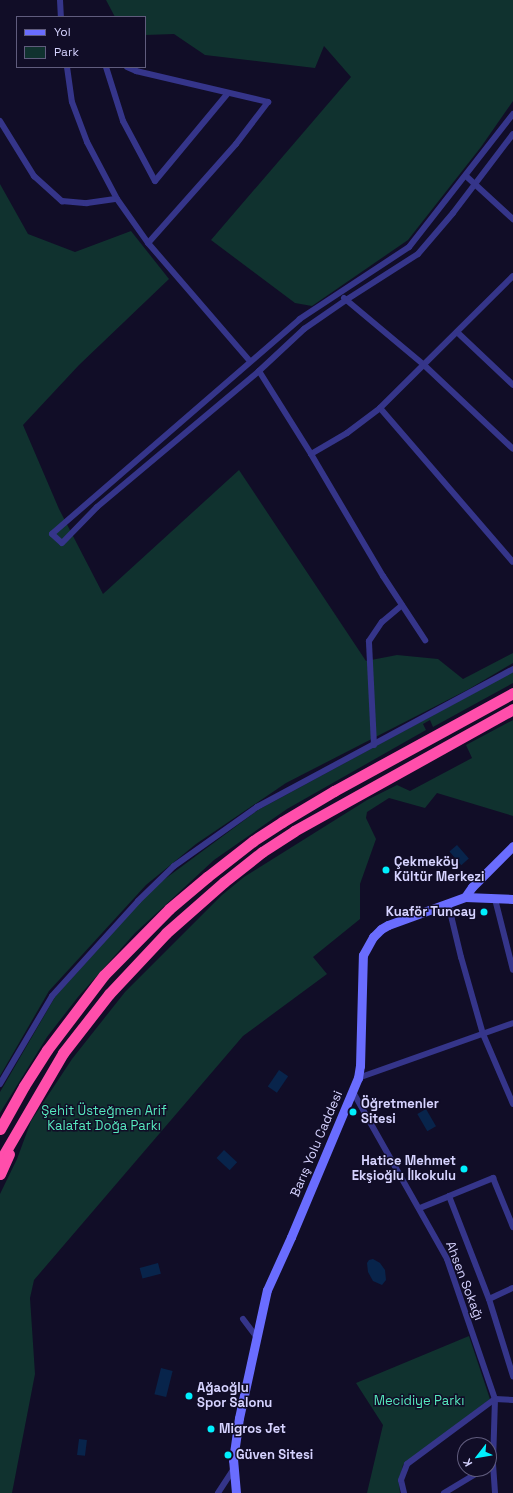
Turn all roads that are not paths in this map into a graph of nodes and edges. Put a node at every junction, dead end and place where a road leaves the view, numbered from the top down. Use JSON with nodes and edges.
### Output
{"nodes":[{"id":1,"x":60,"y":0,"type":"edge"},
{"id":2,"x":62,"y":16,"type":"edge"},
{"id":3,"x":67,"y":68,"type":"edge"},
{"id":4,"x":106,"y":68,"type":"edge"},
{"id":5,"x":129,"y":68,"type":"edge"},
{"id":6,"x":228,"y":93,"type":"junction"},
{"id":7,"x":513,"y":114,"type":"edge"},
{"id":8,"x":0,"y":121,"type":"edge"},
{"id":9,"x":513,"y":134,"type":"edge"},
{"id":10,"x":466,"y":176,"type":"junction"},
{"id":11,"x":475,"y":184,"type":"junction"},
{"id":12,"x":117,"y":199,"type":"junction"},
{"id":13,"x":513,"y":219,"type":"edge"},
{"id":14,"x":148,"y":243,"type":"junction"},
{"id":15,"x":513,"y":276,"type":"edge"},
{"id":16,"x":339,"y":293,"type":"junction"},
{"id":17,"x":346,"y":300,"type":"junction"},
{"id":18,"x":457,"y":332,"type":"junction"},
{"id":19,"x":250,"y":361,"type":"junction"},
{"id":20,"x":424,"y":365,"type":"junction"},
{"id":21,"x":259,"y":371,"type":"junction"},
{"id":22,"x":513,"y":385,"type":"edge"},
{"id":23,"x":380,"y":408,"type":"junction"},
{"id":24,"x":513,"y":449,"type":"edge"},
{"id":25,"x":311,"y":454,"type":"junction"},
{"id":26,"x":513,"y":562,"type":"edge"},
{"id":27,"x":402,"y":605,"type":"junction"},
{"id":28,"x":425,"y":640,"type":"dead end"},
{"id":29,"x":513,"y":669,"type":"edge"},
{"id":30,"x":513,"y":693,"type":"edge"},
{"id":31,"x":513,"y":709,"type":"edge"},
{"id":32,"x":374,"y":744,"type":"junction"},
{"id":33,"x":513,"y":846,"type":"edge"},
{"id":34,"x":513,"y":894,"type":"edge"},
{"id":35,"x":465,"y":897,"type":"junction"},
{"id":36,"x":495,"y":898,"type":"junction"},
{"id":37,"x":513,"y":899,"type":"edge"},
{"id":38,"x":448,"y":903,"type":"junction"},
{"id":39,"x":513,"y":970,"type":"edge"},
{"id":40,"x":513,"y":1023,"type":"edge"},
{"id":41,"x":483,"y":1034,"type":"junction"},
{"id":42,"x":358,"y":1078,"type":"junction"},
{"id":43,"x":0,"y":1084,"type":"edge"},
{"id":44,"x":353,"y":1092,"type":"junction"},
{"id":45,"x":513,"y":1104,"type":"edge"},
{"id":46,"x":19,"y":1127,"type":"junction"},
{"id":47,"x":0,"y":1129,"type":"edge"},
{"id":48,"x":0,"y":1161,"type":"edge"},
{"id":49,"x":0,"y":1174,"type":"edge"},
{"id":50,"x":449,"y":1196,"type":"junction"},
{"id":51,"x":420,"y":1208,"type":"junction"},
{"id":52,"x":513,"y":1227,"type":"edge"},
{"id":53,"x":513,"y":1288,"type":"edge"},
{"id":54,"x":488,"y":1299,"type":"junction"},
{"id":55,"x":243,"y":1319,"type":"dead end"},
{"id":56,"x":256,"y":1336,"type":"junction"},
{"id":57,"x":513,"y":1376,"type":"edge"},
{"id":58,"x":495,"y":1400,"type":"junction"},
{"id":59,"x":513,"y":1400,"type":"edge"},
{"id":60,"x":493,"y":1437,"type":"edge"},
{"id":61,"x":234,"y":1468,"type":"junction"},
{"id":62,"x":471,"y":1477,"type":"edge"},
{"id":63,"x":493,"y":1477,"type":"edge"},
{"id":64,"x":218,"y":1493,"type":"edge"},
{"id":65,"x":236,"y":1493,"type":"edge"},
{"id":66,"x":404,"y":1493,"type":"edge"},
{"id":67,"x":444,"y":1493,"type":"edge"},
{"id":68,"x":495,"y":1493,"type":"edge"}],
"edges":[{"from":1,"to":2,"type":"street"},
{"from":3,"to":12,"type":"street"},
{"from":4,"to":6,"type":"street"},
{"from":5,"to":6,"type":"street"},
{"from":6,"to":14,"type":"street"},
{"from":7,"to":10,"type":"street"},
{"from":8,"to":12,"type":"street"},
{"from":9,"to":11,"type":"street"},
{"from":10,"to":11,"type":"street"},
{"from":10,"to":16,"type":"street"},
{"from":11,"to":13,"type":"street"},
{"from":11,"to":17,"type":"street"},
{"from":12,"to":14,"type":"street"},
{"from":14,"to":19,"type":"street"},
{"from":15,"to":18,"type":"street"},
{"from":16,"to":17,"type":"street"},
{"from":16,"to":19,"type":"street"},
{"from":17,"to":20,"type":"street"},
{"from":17,"to":21,"type":"street"},
{"from":18,"to":20,"type":"street"},
{"from":18,"to":22,"type":"street"},
{"from":19,"to":21,"type":"street"},
{"from":19,"to":21,"type":"street"},
{"from":19,"to":21,"type":"street"},
{"from":20,"to":23,"type":"street"},
{"from":20,"to":24,"type":"street"},
{"from":21,"to":25,"type":"street"},
{"from":23,"to":25,"type":"street"},
{"from":23,"to":26,"type":"street"},
{"from":25,"to":27,"type":"street"},
{"from":27,"to":28,"type":"street"},
{"from":27,"to":32,"type":"street"},
{"from":29,"to":32,"type":"street"},
{"from":30,"to":47,"type":"highway"},
{"from":31,"to":46,"type":"highway"},
{"from":32,"to":43,"type":"street"},
{"from":33,"to":35,"type":"main road"},
{"from":34,"to":36,"type":"main road"},
{"from":35,"to":36,"type":"main road"},
{"from":35,"to":38,"type":"main road"},
{"from":36,"to":37,"type":"main road"},
{"from":36,"to":39,"type":"street"},
{"from":38,"to":41,"type":"street"},
{"from":38,"to":42,"type":"main road","name":"Barış Yolu Caddesi"},
{"from":40,"to":41,"type":"street"},
{"from":41,"to":42,"type":"street"},
{"from":41,"to":45,"type":"street"},
{"from":42,"to":44,"type":"main road","name":"Barış Yolu Caddesi"},
{"from":44,"to":51,"type":"street","name":"Ahsen Sokağı"},
{"from":44,"to":56,"type":"main road","name":"Barış Yolu Caddesi"},
{"from":46,"to":48,"type":"highway"},
{"from":46,"to":49,"type":"highway"},
{"from":50,"to":51,"type":"street"},
{"from":50,"to":52,"type":"street"},
{"from":50,"to":54,"type":"street"},
{"from":51,"to":58,"type":"street","name":"Ahsen Sokağı"},
{"from":53,"to":54,"type":"street"},
{"from":54,"to":57,"type":"street"},
{"from":55,"to":56,"type":"street"},
{"from":56,"to":61,"type":"main road","name":"Barış Yolu Caddesi"},
{"from":58,"to":59,"type":"street"},
{"from":58,"to":60,"type":"street"},
{"from":58,"to":66,"type":"street"},
{"from":61,"to":64,"type":"street","name":"Barış Yolu Caddesi"},
{"from":61,"to":65,"type":"main road","name":"Barış Yolu Caddesi"},
{"from":62,"to":67,"type":"street"},
{"from":63,"to":68,"type":"street"}]}
